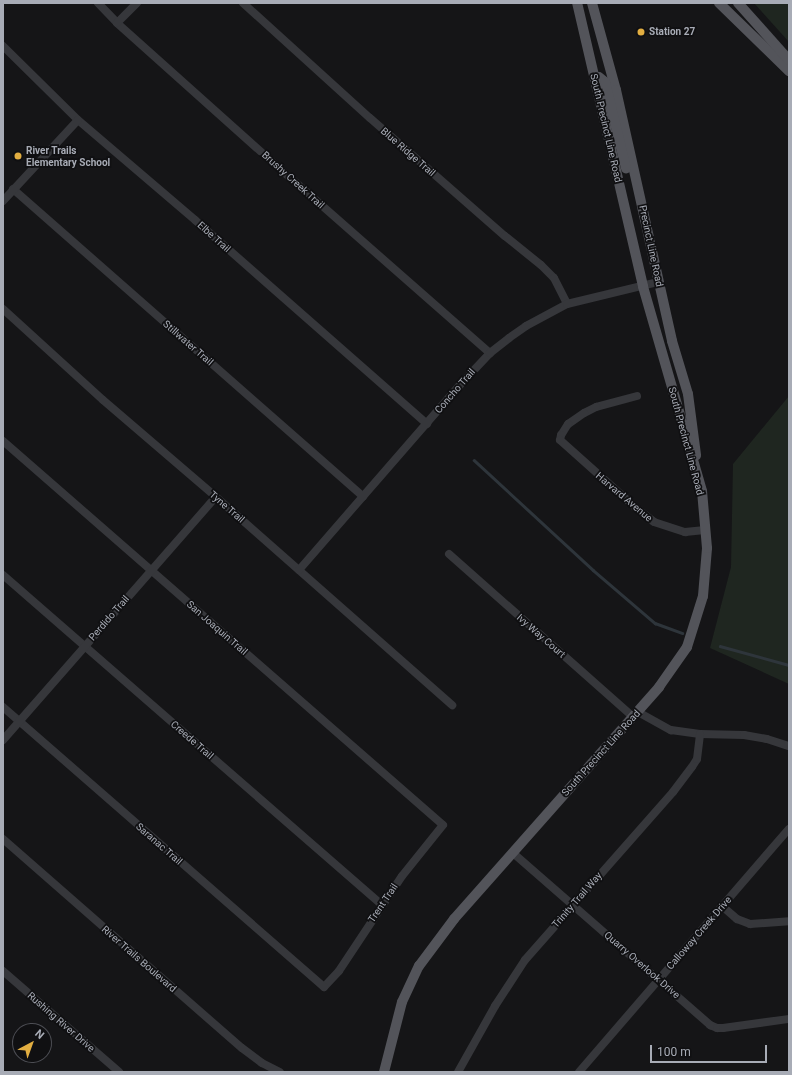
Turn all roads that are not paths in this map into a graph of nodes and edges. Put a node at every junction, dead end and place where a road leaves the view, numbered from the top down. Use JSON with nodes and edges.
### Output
{"nodes":[{"id":1,"x":98,"y":3,"type":"edge"},
{"id":2,"x":137,"y":3,"type":"edge"},
{"id":3,"x":244,"y":3,"type":"edge"},
{"id":4,"x":577,"y":3,"type":"edge"},
{"id":5,"x":592,"y":3,"type":"edge"},
{"id":6,"x":719,"y":3,"type":"edge"},
{"id":7,"x":738,"y":3,"type":"edge"},
{"id":8,"x":117,"y":23,"type":"junction"},
{"id":9,"x":3,"y":46,"type":"edge"},
{"id":10,"x":605,"y":48,"type":"junction"},
{"id":11,"x":588,"y":50,"type":"junction"},
{"id":12,"x":789,"y":60,"type":"edge"},
{"id":13,"x":789,"y":71,"type":"edge"},
{"id":14,"x":594,"y":79,"type":"junction"},
{"id":15,"x":78,"y":120,"type":"junction"},
{"id":16,"x":13,"y":189,"type":"junction"},
{"id":17,"x":638,"y":189,"type":"junction"},
{"id":18,"x":3,"y":201,"type":"edge"},
{"id":19,"x":658,"y":282,"type":"junction"},
{"id":20,"x":643,"y":286,"type":"junction"},
{"id":21,"x":567,"y":304,"type":"junction"},
{"id":22,"x":3,"y":309,"type":"edge"},
{"id":23,"x":490,"y":353,"type":"junction"},
{"id":24,"x":637,"y":396,"type":"dead end"},
{"id":25,"x":427,"y":424,"type":"junction"},
{"id":26,"x":3,"y":441,"type":"edge"},
{"id":27,"x":702,"y":491,"type":"junction"},
{"id":28,"x":216,"y":497,"type":"junction"},
{"id":29,"x":363,"y":497,"type":"junction"},
{"id":30,"x":704,"y":530,"type":"junction"},
{"id":31,"x":449,"y":554,"type":"dead end"},
{"id":32,"x":151,"y":570,"type":"junction"},
{"id":33,"x":299,"y":570,"type":"junction"},
{"id":34,"x":3,"y":575,"type":"edge"},
{"id":35,"x":84,"y":646,"type":"junction"},
{"id":36,"x":452,"y":705,"type":"dead end"},
{"id":37,"x":3,"y":707,"type":"edge"},
{"id":38,"x":636,"y":715,"type":"junction"},
{"id":39,"x":20,"y":721,"type":"junction"},
{"id":40,"x":700,"y":734,"type":"junction"},
{"id":41,"x":3,"y":740,"type":"edge"},
{"id":42,"x":789,"y":746,"type":"edge"},
{"id":43,"x":430,"y":814,"type":"joint"},
{"id":44,"x":789,"y":829,"type":"edge"},
{"id":45,"x":3,"y":839,"type":"edge"},
{"id":46,"x":512,"y":854,"type":"junction"},
{"id":47,"x":382,"y":905,"type":"junction"},
{"id":48,"x":572,"y":905,"type":"junction"},
{"id":49,"x":722,"y":906,"type":"junction"},
{"id":50,"x":789,"y":921,"type":"edge"},
{"id":51,"x":3,"y":971,"type":"edge"},
{"id":52,"x":316,"y":980,"type":"joint"},
{"id":53,"x":658,"y":980,"type":"junction"},
{"id":54,"x":789,"y":1019,"type":"edge"},
{"id":55,"x":118,"y":1072,"type":"edge"},
{"id":56,"x":280,"y":1072,"type":"edge"},
{"id":57,"x":384,"y":1072,"type":"edge"},
{"id":58,"x":458,"y":1072,"type":"edge"},
{"id":59,"x":578,"y":1072,"type":"edge"}],
"edges":[{"from":1,"to":8,"type":"street","name":"Brushy Creek Trail"},
{"from":2,"to":8,"type":"street"},
{"from":3,"to":21,"type":"street","name":"Blue Ridge Trail"},
{"from":4,"to":11,"type":"main road","name":"South Precinct Line Road"},
{"from":5,"to":10,"type":"main road","name":"Precinct Line Road"},
{"from":6,"to":13,"type":"main road"},
{"from":7,"to":12,"type":"main road"},
{"from":8,"to":23,"type":"street","name":"Brushy Creek Trail"},
{"from":9,"to":15,"type":"street","name":"Elbe Trail"},
{"from":10,"to":11,"type":"main road"},
{"from":10,"to":17,"type":"main road","name":"Precinct Line Road"},
{"from":11,"to":14,"type":"main road","name":"South Precinct Line Road"},
{"from":14,"to":17,"type":"main road"},
{"from":14,"to":20,"type":"main road","name":"South Precinct Line Road"},
{"from":15,"to":16,"type":"street"},
{"from":15,"to":25,"type":"street","name":"Elbe Trail"},
{"from":16,"to":18,"type":"street"},
{"from":16,"to":29,"type":"street","name":"Stillwater Trail"},
{"from":17,"to":19,"type":"main road","name":"Precinct Line Road"},
{"from":19,"to":20,"type":"street","name":"Concho Trail"},
{"from":19,"to":27,"type":"main road","name":"Precinct Line Road"},
{"from":20,"to":21,"type":"street","name":"Concho Trail"},
{"from":20,"to":27,"type":"main road","name":"South Precinct Line Road"},
{"from":21,"to":23,"type":"street","name":"Concho Trail"},
{"from":22,"to":28,"type":"street","name":"Tyne Trail"},
{"from":23,"to":25,"type":"street","name":"Concho Trail"},
{"from":24,"to":30,"type":"street","name":"Harvard Avenue"},
{"from":25,"to":29,"type":"street","name":"Concho Trail"},
{"from":26,"to":32,"type":"street","name":"San Joaquin Trail"},
{"from":27,"to":30,"type":"main road","name":"South Precinct Line Road"},
{"from":28,"to":32,"type":"street","name":"Perdido Trail"},
{"from":28,"to":33,"type":"street","name":"Tyne Trail"},
{"from":29,"to":33,"type":"street","name":"Concho Trail"},
{"from":30,"to":38,"type":"main road","name":"South Precinct Line Road"},
{"from":31,"to":38,"type":"street","name":"Ivy Way Court"},
{"from":32,"to":35,"type":"street","name":"Perdido Trail"},
{"from":32,"to":43,"type":"street","name":"San Joaquin Trail"},
{"from":33,"to":36,"type":"street","name":"Tyne Trail"},
{"from":34,"to":35,"type":"street","name":"Creede Trail"},
{"from":35,"to":39,"type":"street","name":"Perdido Trail"},
{"from":35,"to":47,"type":"street","name":"Creede Trail"},
{"from":37,"to":39,"type":"street","name":"Saranac Trail"},
{"from":38,"to":40,"type":"street","name":"Ivy Way Court"},
{"from":38,"to":46,"type":"main road","name":"South Precinct Line Road"},
{"from":39,"to":41,"type":"street","name":"Perdido Trail"},
{"from":39,"to":52,"type":"street","name":"Saranac Trail"},
{"from":40,"to":42,"type":"street","name":"Ivy Way Court"},
{"from":40,"to":48,"type":"street","name":"Trinity Trail Way"},
{"from":43,"to":47,"type":"street","name":"Trent Trail"},
{"from":44,"to":49,"type":"street","name":"Calloway Creek Drive"},
{"from":45,"to":56,"type":"street","name":"River Trails Boulevard"},
{"from":46,"to":48,"type":"street","name":"Quarry Overlook Drive"},
{"from":46,"to":57,"type":"main road","name":"South Precinct Line Road"},
{"from":47,"to":52,"type":"street","name":"Trent Trail"},
{"from":48,"to":53,"type":"street","name":"Quarry Overlook Drive"},
{"from":48,"to":58,"type":"street","name":"Trinity Trail Way"},
{"from":49,"to":50,"type":"street"},
{"from":49,"to":53,"type":"street","name":"Calloway Creek Drive"},
{"from":51,"to":55,"type":"street","name":"Rushing River Drive"},
{"from":53,"to":54,"type":"street","name":"Quarry Overlook Drive"},
{"from":53,"to":59,"type":"street","name":"Calloway Creek Drive"}]}
